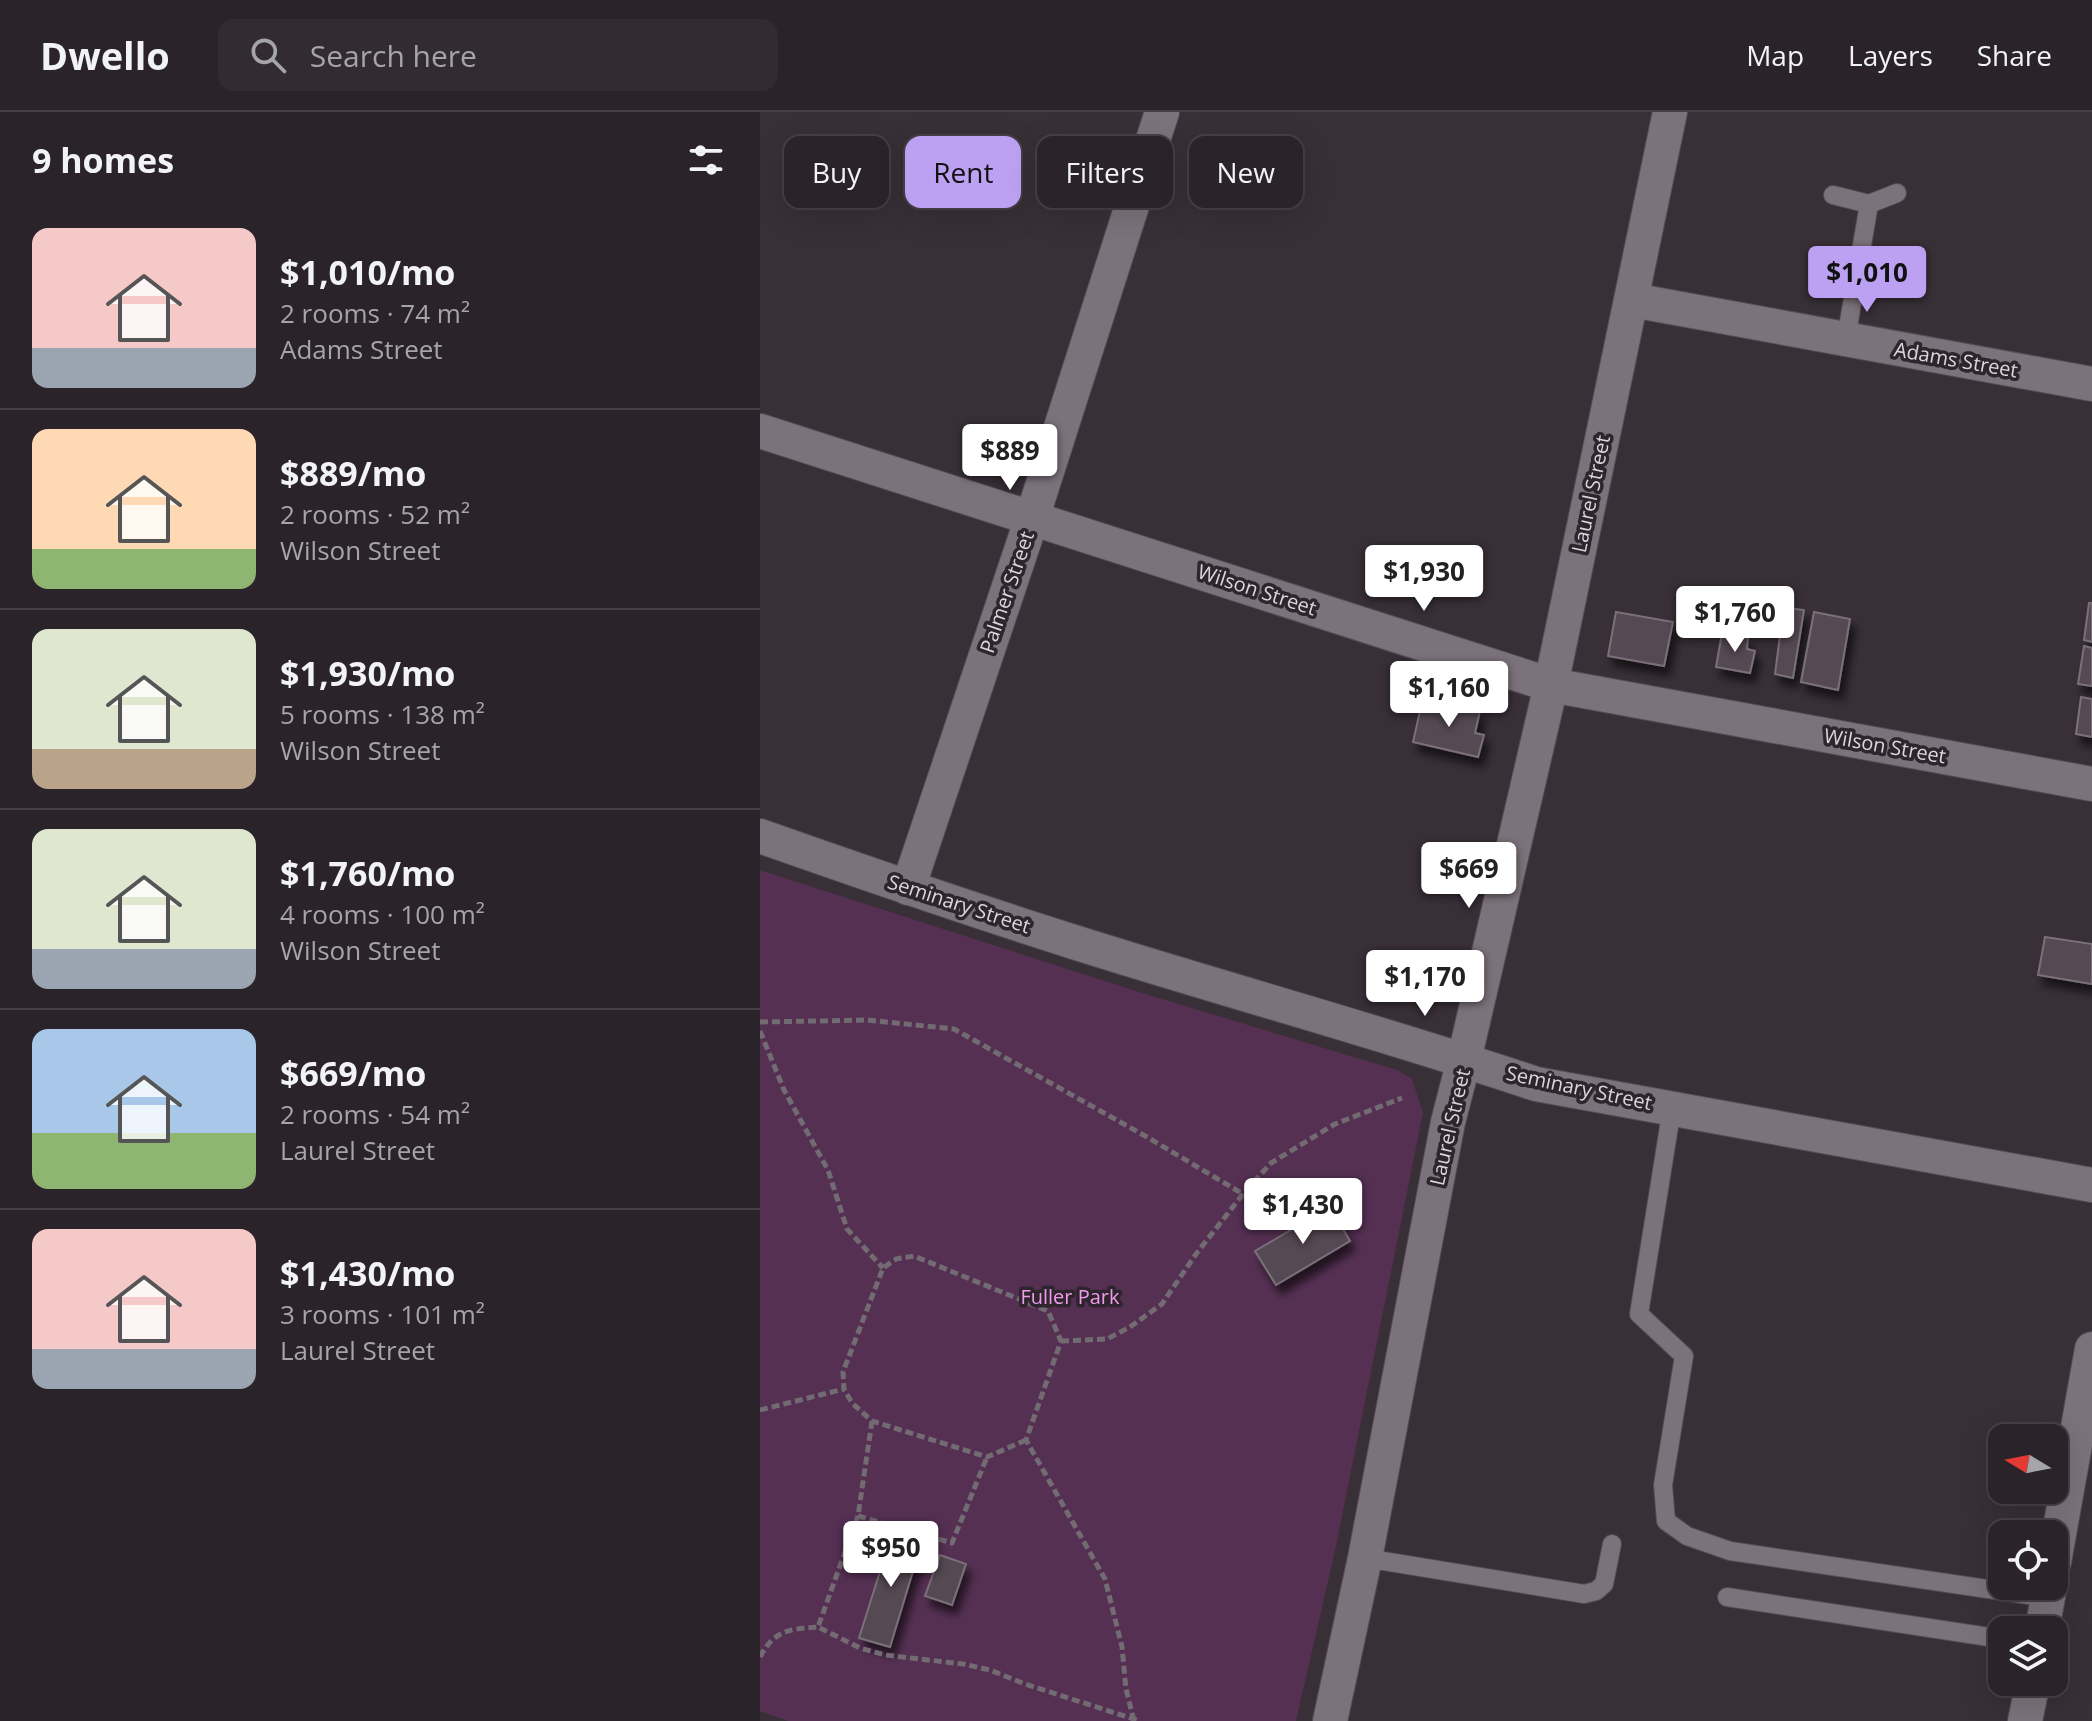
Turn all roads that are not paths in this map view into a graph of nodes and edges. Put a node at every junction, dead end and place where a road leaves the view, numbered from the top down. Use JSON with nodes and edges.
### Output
{"nodes":[{"id":1,"x":1162,"y":112,"type":"edge"},
{"id":2,"x":1670,"y":112,"type":"edge"},
{"id":3,"x":1897,"y":193,"type":"dead end"},
{"id":4,"x":1833,"y":195,"type":"dead end"},
{"id":5,"x":1869,"y":204,"type":"junction"},
{"id":6,"x":1632,"y":300,"type":"junction"},
{"id":7,"x":1846,"y":339,"type":"junction"},
{"id":8,"x":2092,"y":384,"type":"edge"},
{"id":9,"x":760,"y":431,"type":"edge"},
{"id":10,"x":1032,"y":518,"type":"junction"},
{"id":11,"x":1551,"y":685,"type":"junction"},
{"id":12,"x":2092,"y":784,"type":"edge"},
{"id":13,"x":760,"y":836,"type":"edge"},
{"id":14,"x":908,"y":888,"type":"junction"},
{"id":15,"x":1464,"y":1060,"type":"junction"},
{"id":16,"x":1672,"y":1108,"type":"junction"},
{"id":17,"x":2092,"y":1185,"type":"edge"},
{"id":18,"x":2092,"y":1349,"type":"edge"},
{"id":19,"x":2061,"y":1520,"type":"edge"},
{"id":20,"x":1612,"y":1544,"type":"dead end"},
{"id":21,"x":1365,"y":1558,"type":"junction"},
{"id":22,"x":1727,"y":1597,"type":"dead end"},
{"id":23,"x":2046,"y":1605,"type":"edge"},
{"id":24,"x":1988,"y":1637,"type":"edge"},
{"id":25,"x":2030,"y":1696,"type":"edge"},
{"id":26,"x":1330,"y":1721,"type":"edge"},
{"id":27,"x":2025,"y":1721,"type":"edge"}],
"edges":[{"from":1,"to":10,"type":"street","name":"Palmer Street"},
{"from":2,"to":6,"type":"street","name":"Laurel Street"},
{"from":3,"to":5,"type":"lane"},
{"from":4,"to":5,"type":"lane"},
{"from":5,"to":7,"type":"lane"},
{"from":6,"to":7,"type":"street","name":"Adams Street"},
{"from":6,"to":11,"type":"street","name":"Laurel Street"},
{"from":7,"to":8,"type":"street","name":"Adams Street"},
{"from":9,"to":10,"type":"street","name":"Wilson Street"},
{"from":10,"to":11,"type":"street","name":"Wilson Street"},
{"from":10,"to":14,"type":"street","name":"Palmer Street"},
{"from":11,"to":12,"type":"street","name":"Wilson Street"},
{"from":11,"to":15,"type":"street","name":"Laurel Street"},
{"from":13,"to":14,"type":"street","name":"Seminary Street"},
{"from":14,"to":15,"type":"street","name":"Seminary Street"},
{"from":15,"to":16,"type":"street","name":"Seminary Street"},
{"from":15,"to":21,"type":"street","name":"Laurel Street"},
{"from":16,"to":17,"type":"street","name":"Seminary Street"},
{"from":16,"to":23,"type":"lane"},
{"from":18,"to":19,"type":"street"},
{"from":20,"to":21,"type":"lane"},
{"from":21,"to":26,"type":"street","name":"Laurel Street"},
{"from":22,"to":24,"type":"lane"},
{"from":25,"to":27,"type":"street"}]}
